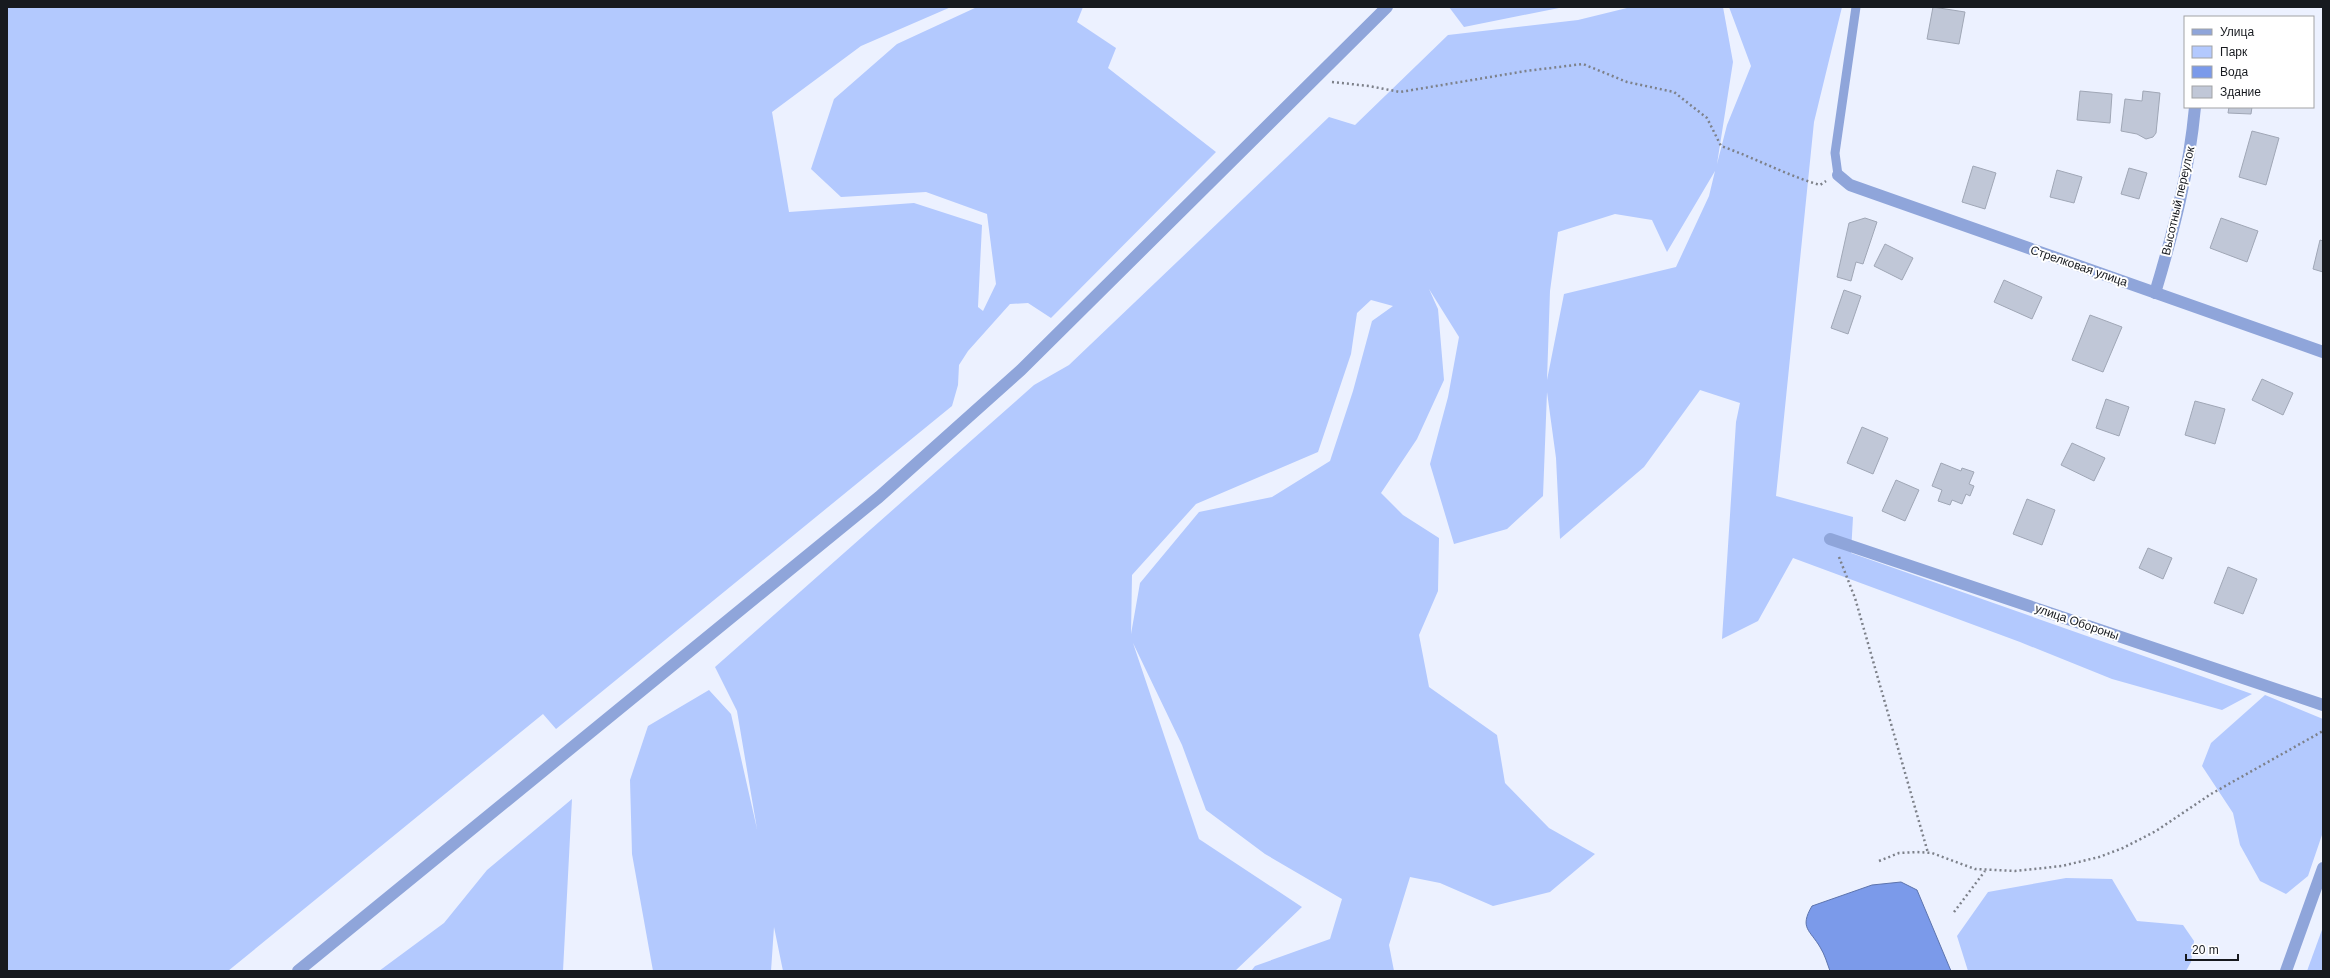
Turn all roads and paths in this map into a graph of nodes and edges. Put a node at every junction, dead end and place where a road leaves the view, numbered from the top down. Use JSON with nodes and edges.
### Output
{"nodes":[{"id":1,"x":1387,"y":7,"type":"edge"},
{"id":2,"x":1856,"y":7,"type":"edge"},
{"id":3,"x":1313,"y":81,"type":"junction"},
{"id":4,"x":2196,"y":108,"type":"edge"},
{"id":5,"x":1838,"y":174,"type":"junction"},
{"id":6,"x":2155,"y":293,"type":"junction"},
{"id":7,"x":2323,"y":352,"type":"edge"},
{"id":8,"x":1830,"y":539,"type":"joint"},
{"id":9,"x":2323,"y":705,"type":"edge"},
{"id":10,"x":2323,"y":731,"type":"edge"},
{"id":11,"x":1929,"y":853,"type":"junction"},
{"id":12,"x":1879,"y":861,"type":"dead end"},
{"id":13,"x":2323,"y":868,"type":"edge"},
{"id":14,"x":1985,"y":870,"type":"junction"},
{"id":15,"x":1954,"y":912,"type":"dead end"},
{"id":16,"x":298,"y":971,"type":"edge"},
{"id":17,"x":2286,"y":971,"type":"edge"}],
"edges":[{"from":1,"to":3,"type":"street"},
{"from":2,"to":5,"type":"lane"},
{"from":3,"to":5,"type":"path"},
{"from":3,"to":16,"type":"street"},
{"from":4,"to":6,"type":"street","name":"Высотный переулок"},
{"from":5,"to":6,"type":"street","name":"Стрелковая улица"},
{"from":6,"to":7,"type":"street","name":"Стрелковая улица"},
{"from":8,"to":9,"type":"street","name":"улица Обороны"},
{"from":8,"to":11,"type":"path"},
{"from":10,"to":14,"type":"path"},
{"from":11,"to":12,"type":"path"},
{"from":11,"to":14,"type":"path"},
{"from":13,"to":17,"type":"street"},
{"from":14,"to":15,"type":"path"}]}
